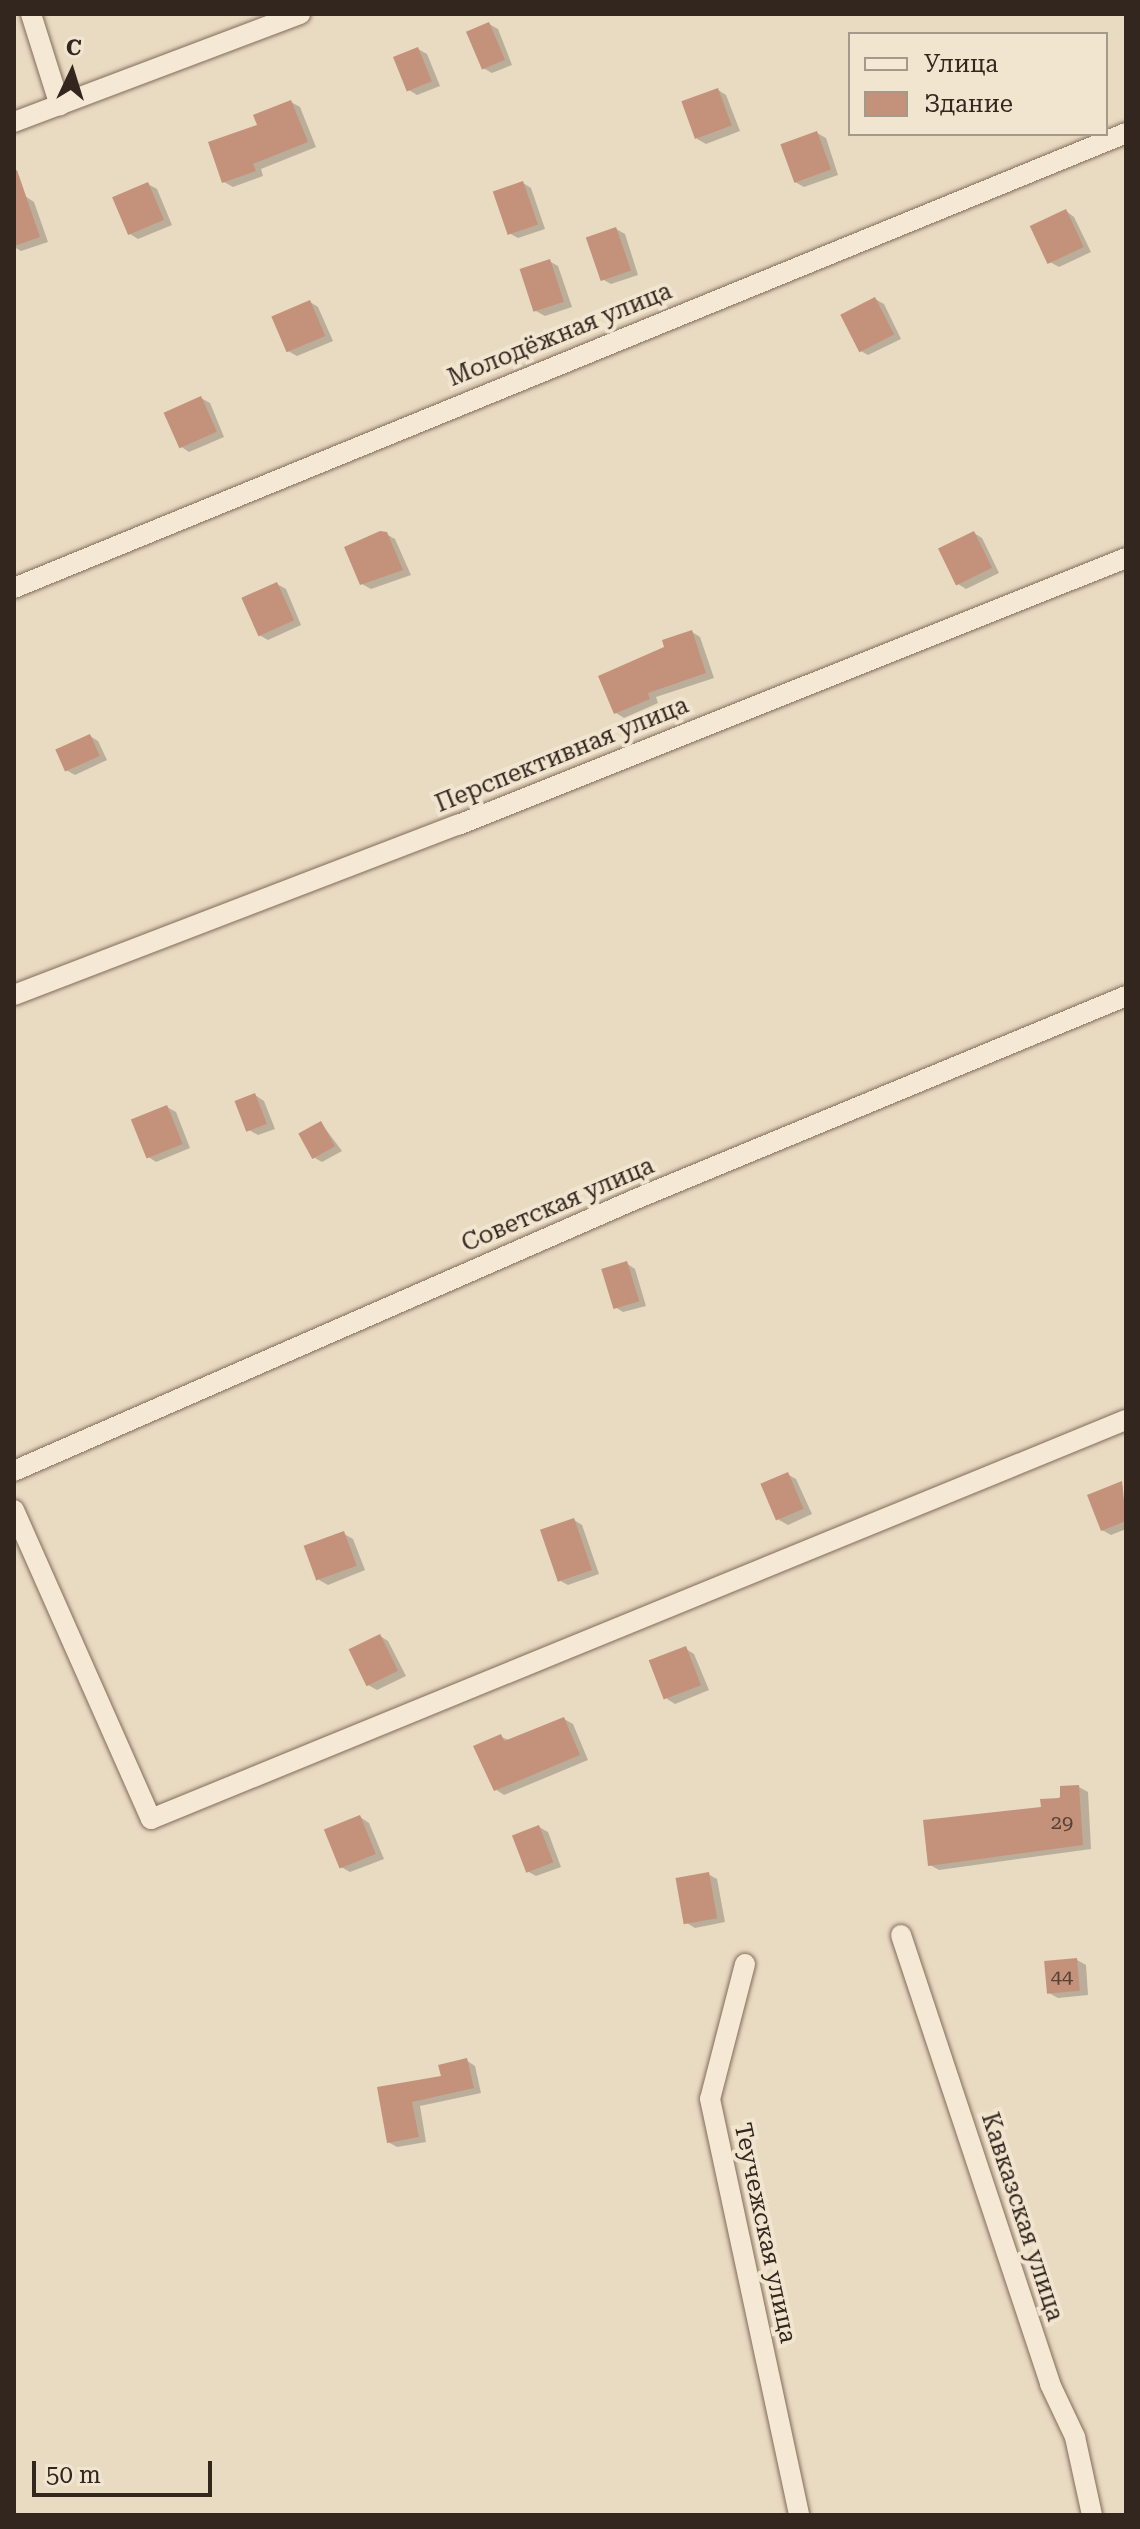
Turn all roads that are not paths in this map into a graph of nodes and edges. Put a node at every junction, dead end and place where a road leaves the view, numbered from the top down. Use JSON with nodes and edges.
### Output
{"nodes":[{"id":1,"x":31,"y":14,"type":"edge"},
{"id":2,"x":300,"y":14,"type":"edge"},
{"id":3,"x":60,"y":106,"type":"junction"},
{"id":4,"x":14,"y":122,"type":"edge"},
{"id":5,"x":1126,"y":133,"type":"edge"},
{"id":6,"x":1126,"y":558,"type":"edge"},
{"id":7,"x":14,"y":588,"type":"edge"},
{"id":8,"x":14,"y":995,"type":"edge"},
{"id":9,"x":1126,"y":996,"type":"edge"},
{"id":10,"x":1126,"y":1420,"type":"edge"},
{"id":11,"x":14,"y":1471,"type":"edge"},
{"id":12,"x":14,"y":1510,"type":"edge"},
{"id":13,"x":901,"y":1935,"type":"dead end"},
{"id":14,"x":745,"y":1964,"type":"dead end"},
{"id":15,"x":799,"y":2515,"type":"edge"},
{"id":16,"x":1092,"y":2515,"type":"edge"}],
"edges":[{"from":1,"to":3,"type":"street"},
{"from":2,"to":3,"type":"street"},
{"from":3,"to":4,"type":"street"},
{"from":5,"to":7,"type":"street","name":"Молодёжная улица"},
{"from":6,"to":8,"type":"street","name":"Перспективная улица"},
{"from":9,"to":11,"type":"street","name":"Советская улица"},
{"from":10,"to":12,"type":"street"},
{"from":13,"to":16,"type":"street","name":"Кавказская улица"},
{"from":14,"to":15,"type":"street","name":"Теучежская улица"}]}
